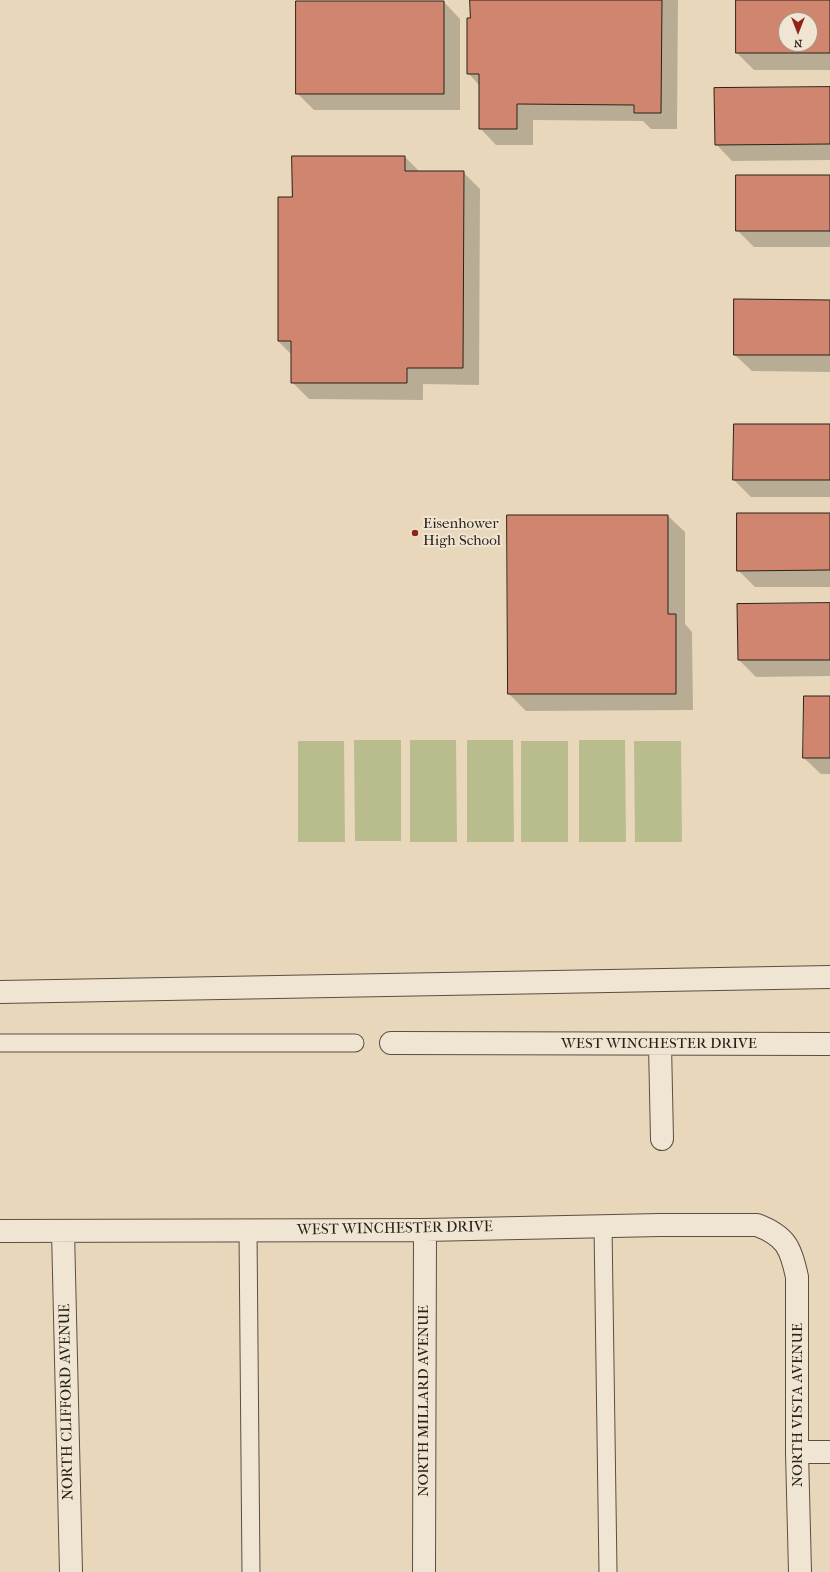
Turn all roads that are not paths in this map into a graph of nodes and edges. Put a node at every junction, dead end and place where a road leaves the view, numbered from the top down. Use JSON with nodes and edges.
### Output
{"nodes":[{"id":1,"x":830,"y":977,"type":"edge"},
{"id":2,"x":0,"y":992,"type":"edge"},
{"id":3,"x":0,"y":1043,"type":"edge"},
{"id":4,"x":355,"y":1043,"type":"dead end"},
{"id":5,"x":391,"y":1043,"type":"dead end"},
{"id":6,"x":830,"y":1044,"type":"edge"},
{"id":7,"x":660,"y":1045,"type":"junction"},
{"id":8,"x":662,"y":1139,"type":"dead end"},
{"id":9,"x":603,"y":1226,"type":"junction"},
{"id":10,"x":425,"y":1230,"type":"junction"},
{"id":11,"x":0,"y":1231,"type":"edge"},
{"id":12,"x":63,"y":1231,"type":"junction"},
{"id":13,"x":248,"y":1231,"type":"junction"},
{"id":14,"x":784,"y":1241,"type":"joint"},
{"id":15,"x":797,"y":1452,"type":"junction"},
{"id":16,"x":830,"y":1452,"type":"edge"},
{"id":17,"x":71,"y":1572,"type":"edge"},
{"id":18,"x":251,"y":1572,"type":"edge"},
{"id":19,"x":424,"y":1572,"type":"edge"},
{"id":20,"x":608,"y":1572,"type":"edge"},
{"id":21,"x":800,"y":1572,"type":"edge"}],
"edges":[{"from":1,"to":2,"type":"street"},
{"from":3,"to":4,"type":"lane"},
{"from":5,"to":7,"type":"street","name":"WEST WINCHESTER DRIVE"},
{"from":6,"to":7,"type":"street","name":"WEST WINCHESTER DRIVE"},
{"from":7,"to":8,"type":"street"},
{"from":9,"to":10,"type":"street","name":"WEST WINCHESTER DRIVE"},
{"from":9,"to":14,"type":"street","name":"WEST WINCHESTER DRIVE"},
{"from":9,"to":20,"type":"lane"},
{"from":10,"to":13,"type":"street","name":"WEST WINCHESTER DRIVE"},
{"from":10,"to":19,"type":"street","name":"NORTH MILLARD AVENUE"},
{"from":11,"to":12,"type":"street","name":"WEST WINCHESTER DRIVE"},
{"from":12,"to":13,"type":"street","name":"WEST WINCHESTER DRIVE"},
{"from":12,"to":17,"type":"street","name":"NORTH CLIFFORD AVENUE"},
{"from":13,"to":18,"type":"lane"},
{"from":14,"to":15,"type":"street","name":"NORTH VISTA AVENUE"},
{"from":15,"to":16,"type":"street"},
{"from":15,"to":21,"type":"street","name":"NORTH VISTA AVENUE"}]}
